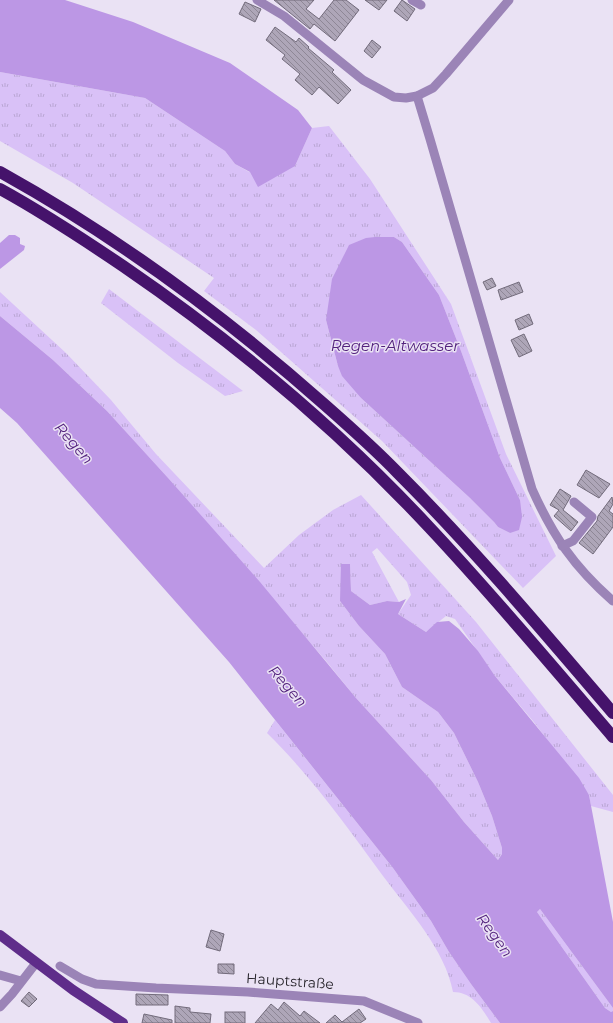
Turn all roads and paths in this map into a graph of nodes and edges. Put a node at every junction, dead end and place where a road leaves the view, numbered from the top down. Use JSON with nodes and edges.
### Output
{"nodes":[{"id":1,"x":412,"y":0,"type":"edge"},
{"id":2,"x":509,"y":0,"type":"edge"},
{"id":3,"x":263,"y":1,"type":"edge"},
{"id":4,"x":421,"y":5,"type":"dead end"},
{"id":5,"x":417,"y":96,"type":"junction"},
{"id":6,"x":0,"y":172,"type":"edge"},
{"id":7,"x":0,"y":189,"type":"edge"},
{"id":8,"x":574,"y":502,"type":"dead end"},
{"id":9,"x":562,"y":546,"type":"junction"},
{"id":10,"x":613,"y":601,"type":"edge"},
{"id":11,"x":613,"y":713,"type":"edge"},
{"id":12,"x":613,"y":737,"type":"edge"},
{"id":13,"x":0,"y":935,"type":"edge"},
{"id":14,"x":36,"y":963,"type":"junction"},
{"id":15,"x":60,"y":966,"type":"dead end"},
{"id":16,"x":0,"y":975,"type":"edge"},
{"id":17,"x":21,"y":981,"type":"junction"},
{"id":18,"x":0,"y":1007,"type":"edge"},
{"id":19,"x":123,"y":1023,"type":"edge"},
{"id":20,"x":417,"y":1023,"type":"edge"}],
"edges":[{"from":1,"to":4,"type":"street"},
{"from":2,"to":5,"type":"street"},
{"from":3,"to":5,"type":"street"},
{"from":5,"to":9,"type":"street"},
{"from":6,"to":11,"type":"highway"},
{"from":7,"to":12,"type":"highway"},
{"from":8,"to":9,"type":"street"},
{"from":9,"to":10,"type":"street"},
{"from":13,"to":14,"type":"main road"},
{"from":14,"to":17,"type":"street"},
{"from":14,"to":19,"type":"main road"},
{"from":15,"to":20,"type":"street","name":"Hauptstraße"},
{"from":16,"to":17,"type":"street"},
{"from":17,"to":18,"type":"street"}]}
